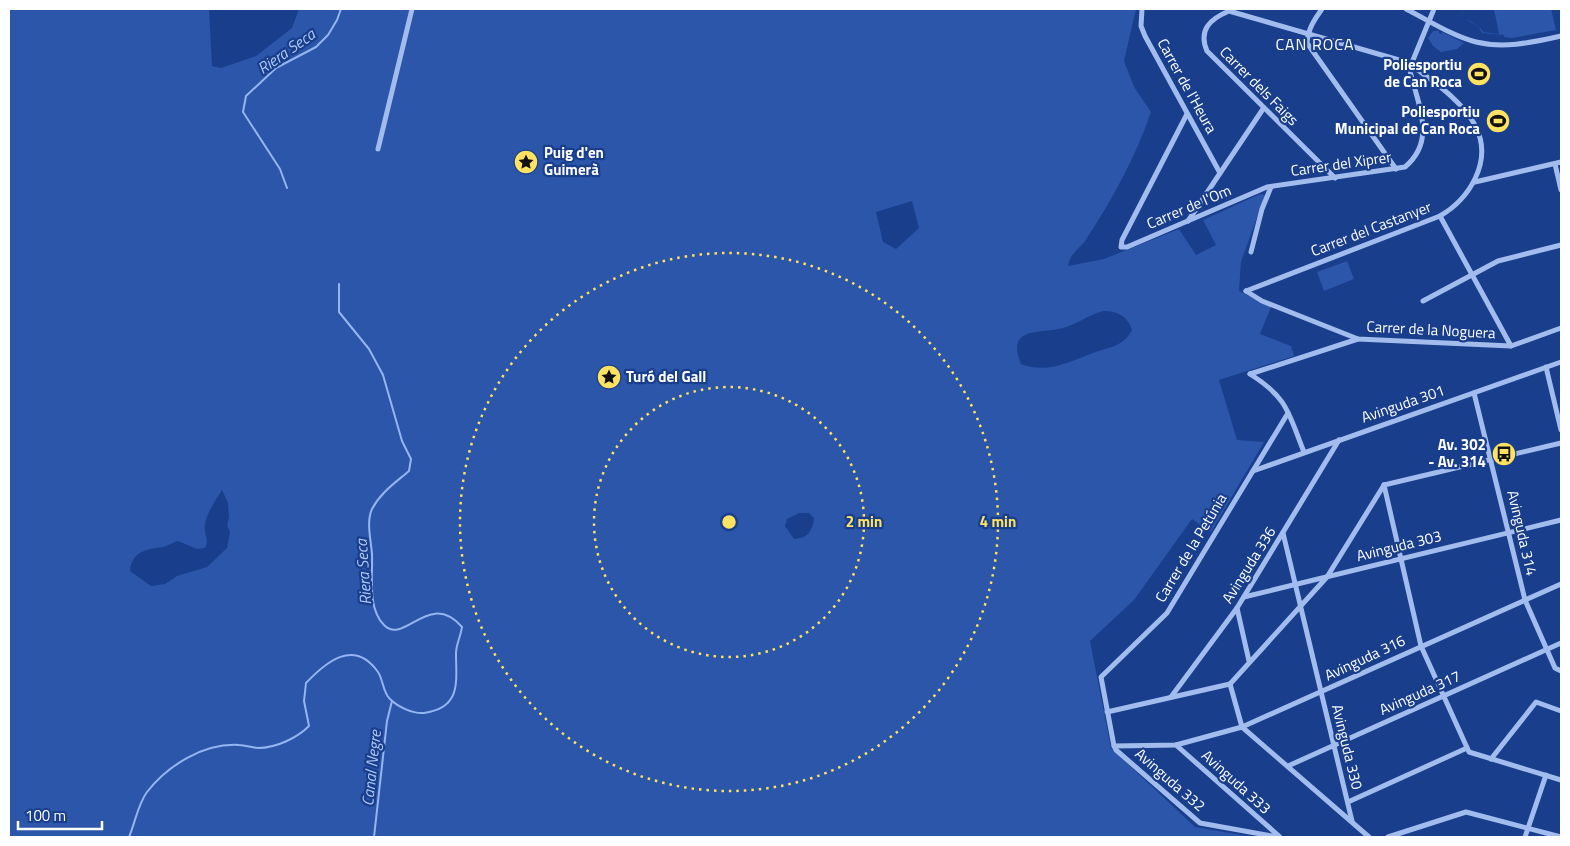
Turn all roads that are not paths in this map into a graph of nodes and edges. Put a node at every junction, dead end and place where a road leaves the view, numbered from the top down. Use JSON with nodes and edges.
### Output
{"nodes":[{"id":1,"x":412,"y":9,"type":"edge"},
{"id":2,"x":1142,"y":9,"type":"edge"},
{"id":3,"x":1322,"y":9,"type":"edge"},
{"id":4,"x":1406,"y":9,"type":"edge"},
{"id":5,"x":1434,"y":9,"type":"edge"},
{"id":6,"x":1230,"y":10,"type":"edge"},
{"id":7,"x":1431,"y":21,"type":"junction"},
{"id":8,"x":1308,"y":34,"type":"junction"},
{"id":9,"x":1561,"y":36,"type":"edge"},
{"id":10,"x":1413,"y":60,"type":"junction"},
{"id":11,"x":1406,"y":62,"type":"junction"},
{"id":12,"x":1412,"y":70,"type":"junction"},
{"id":13,"x":1263,"y":109,"type":"junction"},
{"id":14,"x":1187,"y":114,"type":"junction"},
{"id":15,"x":378,"y":149,"type":"dead end"},
{"id":16,"x":1558,"y":163,"type":"edge"},
{"id":17,"x":1396,"y":169,"type":"junction"},
{"id":18,"x":1220,"y":173,"type":"junction"},
{"id":19,"x":1334,"y":178,"type":"junction"},
{"id":20,"x":1475,"y":182,"type":"junction"},
{"id":21,"x":1269,"y":187,"type":"junction"},
{"id":22,"x":1561,"y":190,"type":"edge"},
{"id":23,"x":1440,"y":216,"type":"junction"},
{"id":24,"x":1188,"y":221,"type":"junction"},
{"id":25,"x":1561,"y":246,"type":"edge"},
{"id":26,"x":1251,"y":252,"type":"dead end"},
{"id":27,"x":1472,"y":275,"type":"junction"},
{"id":28,"x":1246,"y":291,"type":"joint"},
{"id":29,"x":1423,"y":301,"type":"dead end"},
{"id":30,"x":1561,"y":328,"type":"edge"},
{"id":31,"x":1358,"y":339,"type":"junction"},
{"id":32,"x":1511,"y":346,"type":"junction"},
{"id":33,"x":1561,"y":362,"type":"edge"},
{"id":34,"x":1546,"y":367,"type":"junction"},
{"id":35,"x":1474,"y":392,"type":"junction"},
{"id":36,"x":1288,"y":413,"type":"junction"},
{"id":37,"x":1561,"y":430,"type":"edge"},
{"id":38,"x":1339,"y":440,"type":"junction"},
{"id":39,"x":1561,"y":443,"type":"edge"},
{"id":40,"x":1304,"y":452,"type":"junction"},
{"id":41,"x":1492,"y":459,"type":"junction"},
{"id":42,"x":1252,"y":471,"type":"junction"},
{"id":43,"x":1384,"y":485,"type":"junction"},
{"id":44,"x":1561,"y":520,"type":"edge"},
{"id":45,"x":1509,"y":532,"type":"junction"},
{"id":46,"x":1283,"y":533,"type":"junction"},
{"id":47,"x":1400,"y":559,"type":"junction"},
{"id":48,"x":1327,"y":577,"type":"junction"},
{"id":49,"x":1561,"y":584,"type":"edge"},
{"id":50,"x":1296,"y":585,"type":"junction"},
{"id":51,"x":1244,"y":597,"type":"junction"},
{"id":52,"x":1524,"y":600,"type":"junction"},
{"id":53,"x":1300,"y":606,"type":"junction"},
{"id":54,"x":1237,"y":608,"type":"junction"},
{"id":55,"x":1561,"y":643,"type":"edge"},
{"id":56,"x":1421,"y":646,"type":"junction"},
{"id":57,"x":1546,"y":650,"type":"junction"},
{"id":58,"x":1249,"y":662,"type":"junction"},
{"id":59,"x":1561,"y":671,"type":"edge"},
{"id":60,"x":1230,"y":684,"type":"junction"},
{"id":61,"x":1321,"y":692,"type":"junction"},
{"id":62,"x":1445,"y":696,"type":"junction"},
{"id":63,"x":1171,"y":697,"type":"junction"},
{"id":64,"x":1561,"y":711,"type":"edge"},
{"id":65,"x":1108,"y":712,"type":"junction"},
{"id":66,"x":1242,"y":727,"type":"junction"},
{"id":67,"x":1176,"y":745,"type":"junction"},
{"id":68,"x":1334,"y":745,"type":"junction"},
{"id":69,"x":1114,"y":746,"type":"junction"},
{"id":70,"x":1467,"y":748,"type":"junction"},
{"id":71,"x":1491,"y":758,"type":"junction"},
{"id":72,"x":1288,"y":766,"type":"junction"},
{"id":73,"x":1546,"y":775,"type":"junction"},
{"id":74,"x":1561,"y":780,"type":"edge"},
{"id":75,"x":1348,"y":802,"type":"junction"},
{"id":76,"x":1352,"y":821,"type":"junction"},
{"id":77,"x":1528,"y":829,"type":"junction"},
{"id":78,"x":1279,"y":837,"type":"edge"},
{"id":79,"x":1370,"y":837,"type":"edge"},
{"id":80,"x":1388,"y":837,"type":"edge"},
{"id":81,"x":1526,"y":837,"type":"edge"},
{"id":82,"x":1560,"y":837,"type":"edge"}],
"edges":[{"from":1,"to":15,"type":"street"},
{"from":2,"to":14,"type":"street","name":"Carrer de l'Heura"},
{"from":3,"to":8,"type":"street"},
{"from":4,"to":7,"type":"street"},
{"from":5,"to":7,"type":"street"},
{"from":6,"to":8,"type":"street","name":"Carrer dels Faigs"},
{"from":6,"to":13,"type":"street","name":"Carrer dels Faigs"},
{"from":7,"to":9,"type":"street"},
{"from":7,"to":10,"type":"street"},
{"from":8,"to":11,"type":"street","name":"Carrer dels Faigs"},
{"from":8,"to":17,"type":"street"},
{"from":10,"to":11,"type":"street"},
{"from":10,"to":12,"type":"street"},
{"from":11,"to":12,"type":"street"},
{"from":12,"to":17,"type":"street","name":"Carrer del Xiprer"},
{"from":12,"to":20,"type":"street","name":"Carrer del Castanyer"},
{"from":13,"to":18,"type":"street"},
{"from":13,"to":19,"type":"street","name":"Carrer dels Faigs"},
{"from":14,"to":18,"type":"street","name":"Carrer de l'Heura"},
{"from":14,"to":24,"type":"street","name":"Carrer de l'Om"},
{"from":16,"to":20,"type":"street"},
{"from":16,"to":22,"type":"street"},
{"from":17,"to":19,"type":"street","name":"Carrer del Xiprer"},
{"from":18,"to":24,"type":"street"},
{"from":19,"to":21,"type":"street","name":"Carrer del Xiprer"},
{"from":20,"to":23,"type":"street","name":"Carrer del Castanyer"},
{"from":21,"to":24,"type":"street","name":"Carrer de l'Om"},
{"from":21,"to":26,"type":"street"},
{"from":23,"to":27,"type":"street"},
{"from":23,"to":28,"type":"street","name":"Carrer del Castanyer"},
{"from":25,"to":27,"type":"street"},
{"from":27,"to":29,"type":"street"},
{"from":27,"to":32,"type":"street"},
{"from":28,"to":31,"type":"street","name":"Carrer de la Noguera"},
{"from":30,"to":32,"type":"street","name":"Carrer de la Noguera"},
{"from":31,"to":32,"type":"street","name":"Carrer de la Noguera"},
{"from":31,"to":36,"type":"street"},
{"from":33,"to":34,"type":"street","name":"Avinguda 301"},
{"from":34,"to":35,"type":"street","name":"Avinguda 301"},
{"from":34,"to":37,"type":"street"},
{"from":35,"to":38,"type":"street","name":"Avinguda 301"},
{"from":35,"to":41,"type":"street","name":"Avinguda 314"},
{"from":36,"to":40,"type":"street"},
{"from":36,"to":42,"type":"street","name":"Carrer de la Petúnia"},
{"from":38,"to":40,"type":"street","name":"Avinguda 301"},
{"from":38,"to":46,"type":"street","name":"Avinguda 336"},
{"from":39,"to":41,"type":"street"},
{"from":40,"to":42,"type":"street","name":"Avinguda 301"},
{"from":41,"to":43,"type":"street"},
{"from":41,"to":45,"type":"street","name":"Avinguda 314"},
{"from":42,"to":65,"type":"street","name":"Carrer de la Petúnia"},
{"from":43,"to":47,"type":"street"},
{"from":43,"to":48,"type":"street"},
{"from":44,"to":45,"type":"street","name":"Avinguda 303"},
{"from":45,"to":47,"type":"street","name":"Avinguda 303"},
{"from":45,"to":52,"type":"street","name":"Avinguda 314"},
{"from":46,"to":50,"type":"street","name":"Avinguda 330"},
{"from":46,"to":51,"type":"street","name":"Avinguda 336"},
{"from":47,"to":48,"type":"street","name":"Avinguda 303"},
{"from":47,"to":56,"type":"street"},
{"from":48,"to":50,"type":"street","name":"Avinguda 303"},
{"from":48,"to":53,"type":"street"},
{"from":49,"to":52,"type":"street","name":"Avinguda 316"},
{"from":50,"to":51,"type":"street","name":"Avinguda 303"},
{"from":50,"to":53,"type":"street","name":"Avinguda 330"},
{"from":51,"to":54,"type":"street","name":"Avinguda 336"},
{"from":52,"to":56,"type":"street","name":"Avinguda 316"},
{"from":52,"to":57,"type":"street","name":"Avinguda 314"},
{"from":53,"to":58,"type":"street"},
{"from":53,"to":61,"type":"street","name":"Avinguda 330"},
{"from":54,"to":58,"type":"street"},
{"from":54,"to":63,"type":"street","name":"Avinguda 336"},
{"from":55,"to":57,"type":"street","name":"Avinguda 317"},
{"from":56,"to":61,"type":"street","name":"Avinguda 316"},
{"from":56,"to":62,"type":"street"},
{"from":57,"to":59,"type":"street","name":"Avinguda 314"},
{"from":57,"to":62,"type":"street","name":"Avinguda 317"},
{"from":58,"to":60,"type":"street"},
{"from":60,"to":63,"type":"street"},
{"from":60,"to":66,"type":"street"},
{"from":61,"to":66,"type":"street","name":"Avinguda 316"},
{"from":61,"to":68,"type":"street","name":"Avinguda 330"},
{"from":62,"to":68,"type":"street","name":"Avinguda 317"},
{"from":62,"to":70,"type":"street"},
{"from":63,"to":65,"type":"street"},
{"from":64,"to":71,"type":"street"},
{"from":65,"to":69,"type":"street","name":"Avinguda 332"},
{"from":66,"to":67,"type":"street","name":"Avinguda 316"},
{"from":66,"to":72,"type":"street"},
{"from":67,"to":69,"type":"street","name":"Avinguda 316"},
{"from":67,"to":78,"type":"street","name":"Avinguda 333"},
{"from":68,"to":72,"type":"street","name":"Avinguda 317"},
{"from":68,"to":75,"type":"street","name":"Avinguda 330"},
{"from":69,"to":78,"type":"street","name":"Avinguda 332"},
{"from":70,"to":71,"type":"street"},
{"from":70,"to":75,"type":"street"},
{"from":71,"to":73,"type":"street"},
{"from":72,"to":76,"type":"street"},
{"from":73,"to":74,"type":"street"},
{"from":73,"to":77,"type":"street"},
{"from":75,"to":76,"type":"street","name":"Avinguda 330"},
{"from":76,"to":79,"type":"street"},
{"from":77,"to":80,"type":"street"},
{"from":77,"to":81,"type":"street"},
{"from":77,"to":82,"type":"street"}]}
